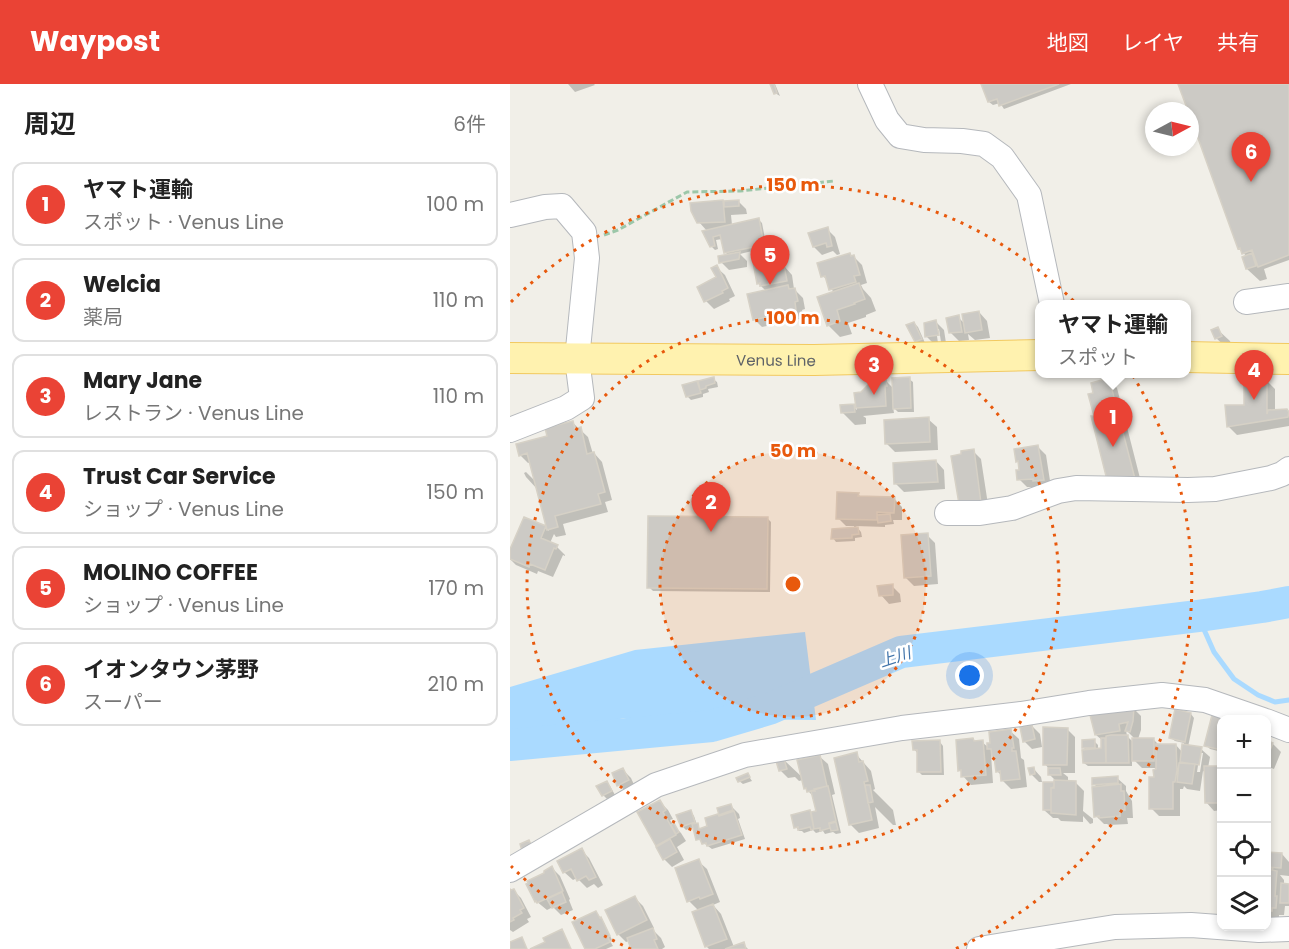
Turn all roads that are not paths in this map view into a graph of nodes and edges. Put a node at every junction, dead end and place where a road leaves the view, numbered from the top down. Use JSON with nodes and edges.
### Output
{"nodes":[{"id":1,"x":870,"y":84,"type":"edge"},
{"id":2,"x":510,"y":215,"type":"edge"},
{"id":3,"x":1289,"y":296,"type":"edge"},
{"id":4,"x":1051,"y":300,"type":"edge"},
{"id":5,"x":1246,"y":302,"type":"dead end"},
{"id":6,"x":1035,"y":355,"type":"edge"},
{"id":7,"x":1191,"y":357,"type":"edge"},
{"id":8,"x":510,"y":358,"type":"edge"},
{"id":9,"x":577,"y":359,"type":"junction"},
{"id":10,"x":1289,"y":359,"type":"edge"},
{"id":11,"x":510,"y":430,"type":"edge"},
{"id":12,"x":1289,"y":469,"type":"edge"},
{"id":13,"x":947,"y":513,"type":"dead end"},
{"id":14,"x":1249,"y":715,"type":"edge"},
{"id":15,"x":1271,"y":723,"type":"edge"},
{"id":16,"x":1289,"y":730,"type":"edge"},
{"id":17,"x":510,"y":870,"type":"edge"},
{"id":18,"x":1289,"y":929,"type":"edge"},
{"id":19,"x":979,"y":949,"type":"edge"}],
"edges":[{"from":1,"to":4,"type":"street"},
{"from":2,"to":9,"type":"street"},
{"from":3,"to":5,"type":"street"},
{"from":6,"to":9,"type":"main road","name":"Venus Line"},
{"from":7,"to":10,"type":"main road"},
{"from":8,"to":9,"type":"main road","name":"Venus Line"},
{"from":9,"to":11,"type":"street"},
{"from":12,"to":13,"type":"street"},
{"from":14,"to":17,"type":"street"},
{"from":15,"to":16,"type":"street"},
{"from":18,"to":19,"type":"street"}]}
